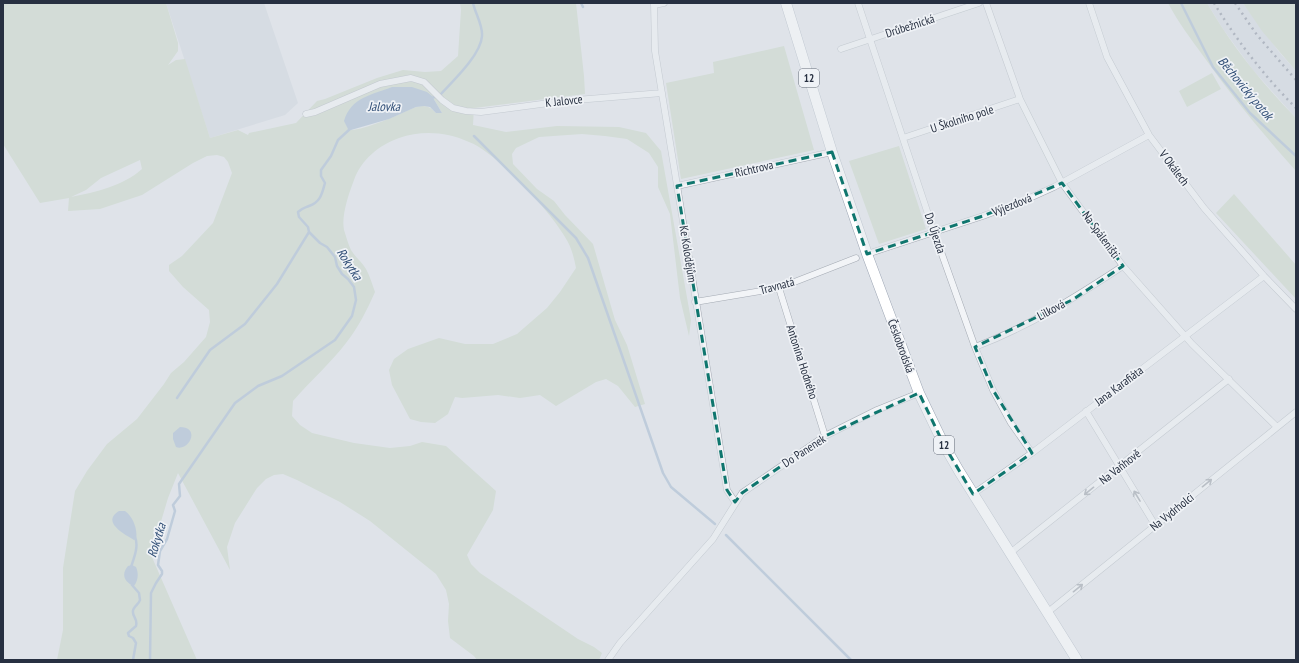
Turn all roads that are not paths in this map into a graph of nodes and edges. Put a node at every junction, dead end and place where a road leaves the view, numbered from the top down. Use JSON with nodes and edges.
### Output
{"nodes":[{"id":1,"x":664,"y":3,"type":"edge"},
{"id":2,"x":786,"y":3,"type":"edge"},
{"id":3,"x":858,"y":3,"type":"edge"},
{"id":4,"x":979,"y":3,"type":"edge"},
{"id":5,"x":986,"y":3,"type":"edge"},
{"id":6,"x":1089,"y":3,"type":"edge"},
{"id":7,"x":654,"y":4,"type":"edge"},
{"id":8,"x":870,"y":39,"type":"junction"},
{"id":9,"x":841,"y":49,"type":"dead end"},
{"id":10,"x":662,"y":93,"type":"junction"},
{"id":11,"x":1020,"y":99,"type":"junction"},
{"id":12,"x":306,"y":114,"type":"dead end"},
{"id":13,"x":1149,"y":135,"type":"junction"},
{"id":14,"x":903,"y":138,"type":"junction"},
{"id":15,"x":832,"y":152,"type":"junction"},
{"id":16,"x":1062,"y":182,"type":"junction"},
{"id":17,"x":677,"y":186,"type":"junction"},
{"id":18,"x":934,"y":232,"type":"junction"},
{"id":19,"x":867,"y":254,"type":"junction"},
{"id":20,"x":856,"y":258,"type":"dead end"},
{"id":21,"x":1123,"y":266,"type":"junction"},
{"id":22,"x":1264,"y":276,"type":"junction"},
{"id":23,"x":779,"y":288,"type":"junction"},
{"id":24,"x":695,"y":302,"type":"junction"},
{"id":25,"x":1296,"y":309,"type":"edge"},
{"id":26,"x":1185,"y":336,"type":"junction"},
{"id":27,"x":975,"y":347,"type":"junction"},
{"id":28,"x":1229,"y":379,"type":"junction"},
{"id":29,"x":919,"y":393,"type":"junction"},
{"id":30,"x":1086,"y":411,"type":"junction"},
{"id":31,"x":1296,"y":412,"type":"edge"},
{"id":32,"x":1277,"y":427,"type":"junction"},
{"id":33,"x":825,"y":436,"type":"junction"},
{"id":34,"x":1032,"y":453,"type":"junction"},
{"id":35,"x":1120,"y":467,"type":"junction"},
{"id":36,"x":973,"y":494,"type":"junction"},
{"id":37,"x":735,"y":502,"type":"junction"},
{"id":38,"x":1155,"y":525,"type":"junction"},
{"id":39,"x":1010,"y":553,"type":"junction"},
{"id":40,"x":1048,"y":612,"type":"junction"},
{"id":41,"x":608,"y":660,"type":"edge"},
{"id":42,"x":1077,"y":660,"type":"edge"}],
"edges":[{"from":1,"to":7,"type":"street"},
{"from":2,"to":15,"type":"main road","name":"Českobrodská","number":"12"},
{"from":3,"to":8,"type":"street","name":"Do Újezda"},
{"from":4,"to":8,"type":"street","name":"Drůbežnická"},
{"from":5,"to":11,"type":"street","name":"Na Spáleništi"},
{"from":6,"to":13,"type":"street","name":"V Okálech"},
{"from":7,"to":10,"type":"street","name":"Ke Kolodějům"},
{"from":8,"to":9,"type":"street","name":"Drůbežnická"},
{"from":8,"to":14,"type":"street","name":"Do Újezda"},
{"from":10,"to":12,"type":"street","name":"K Jalovce"},
{"from":10,"to":17,"type":"street","name":"Ke Kolodějům"},
{"from":11,"to":14,"type":"street","name":"U Školního pole"},
{"from":11,"to":16,"type":"street","name":"Na Spáleništi"},
{"from":13,"to":16,"type":"street","name":"Výjezdová"},
{"from":13,"to":22,"type":"street","name":"V Okálech"},
{"from":14,"to":18,"type":"street","name":"Do Újezda"},
{"from":15,"to":17,"type":"street","name":"Richtrova"},
{"from":15,"to":19,"type":"main road","name":"Českobrodská","number":"12"},
{"from":16,"to":18,"type":"street","name":"Výjezdová"},
{"from":16,"to":21,"type":"street","name":"Na Spáleništi"},
{"from":17,"to":24,"type":"street","name":"Ke Kolodějům"},
{"from":18,"to":19,"type":"street","name":"Výjezdová"},
{"from":18,"to":27,"type":"street","name":"Do Újezda"},
{"from":19,"to":29,"type":"main road","name":"Českobrodská","number":"12"},
{"from":20,"to":23,"type":"street","name":"Travnatá"},
{"from":21,"to":26,"type":"street","name":"Na Spáleništi"},
{"from":21,"to":27,"type":"street","name":"Lilková"},
{"from":22,"to":25,"type":"street","name":"V Okálech"},
{"from":22,"to":26,"type":"street","name":"Jana Karafiáta"},
{"from":23,"to":24,"type":"street","name":"Travnatá"},
{"from":23,"to":33,"type":"street","name":"Antonína Hodného"},
{"from":24,"to":37,"type":"street","name":"Ke Kolodějům"},
{"from":26,"to":28,"type":"street","name":"Na Spáleništi"},
{"from":26,"to":30,"type":"street","name":"Jana Karafiáta"},
{"from":27,"to":34,"type":"street","name":"Do Újezda"},
{"from":28,"to":32,"type":"street","name":"Na Spáleništi"},
{"from":28,"to":35,"type":"street","name":"Na Vaňhově"},
{"from":29,"to":33,"type":"street","name":"Do Panenek"},
{"from":29,"to":36,"type":"main road","name":"Českobrodská","number":"12"},
{"from":30,"to":34,"type":"street","name":"Jana Karafiáta"},
{"from":30,"to":35,"type":"street"},
{"from":31,"to":32,"type":"street","name":"Na Vydrholci"},
{"from":38,"to":32,"type":"street","name":"Na Vydrholci","one_way":true},
{"from":33,"to":37,"type":"street","name":"Do Panenek"},
{"from":34,"to":36,"type":"street","name":"Jana Karafiáta"},
{"from":38,"to":35,"type":"street","one_way":true},
{"from":35,"to":39,"type":"street","name":"Na Vaňhově","one_way":true},
{"from":36,"to":39,"type":"main road","name":"Českobrodská","number":"12"},
{"from":37,"to":41,"type":"street","name":"Do Panenek"},
{"from":40,"to":38,"type":"street","name":"Na Vydrholci","one_way":true},
{"from":39,"to":40,"type":"main road","name":"Českobrodská","number":"12"},
{"from":40,"to":42,"type":"main road","name":"Českobrodská","number":"12"}]}
